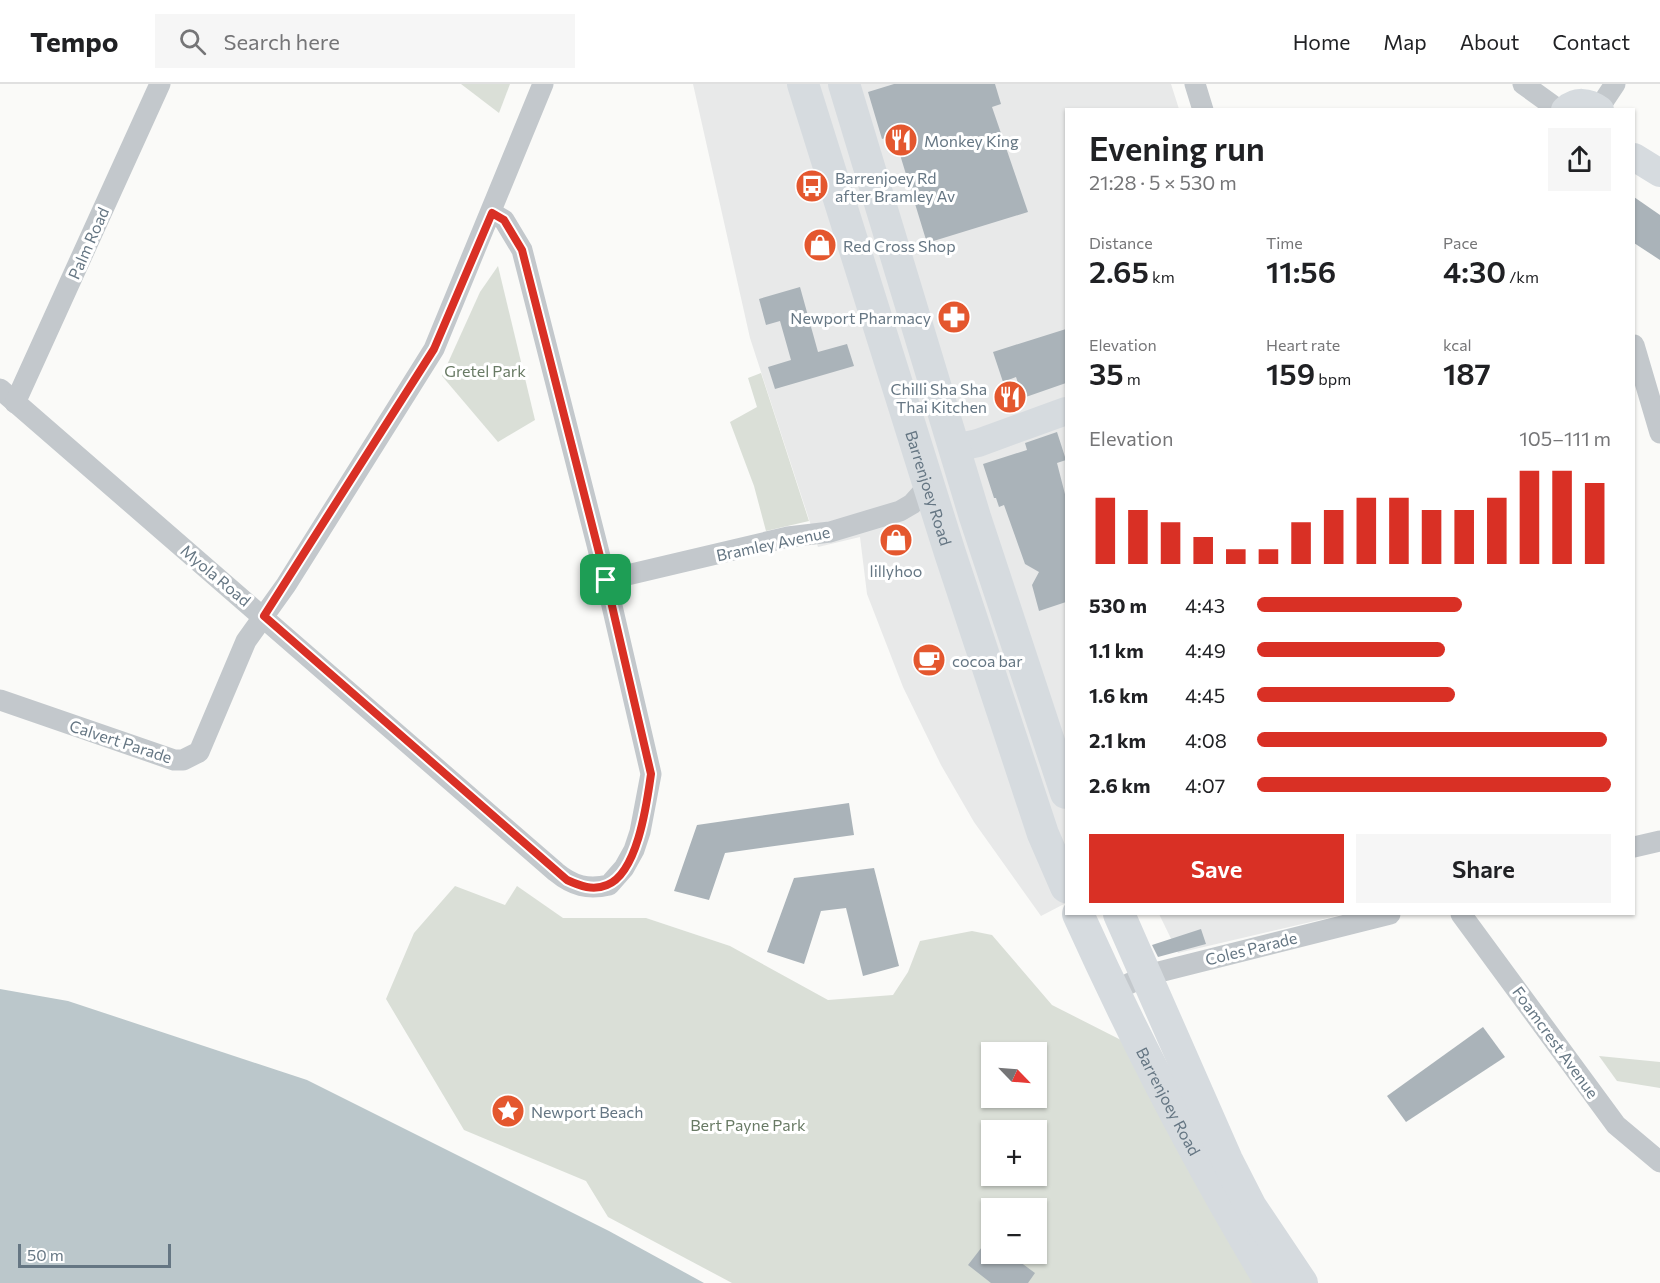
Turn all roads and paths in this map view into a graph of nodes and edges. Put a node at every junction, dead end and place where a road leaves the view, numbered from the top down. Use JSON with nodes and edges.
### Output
{"nodes":[{"id":1,"x":160,"y":84,"type":"edge"},
{"id":2,"x":543,"y":84,"type":"edge"},
{"id":3,"x":803,"y":84,"type":"edge"},
{"id":4,"x":844,"y":84,"type":"edge"},
{"id":5,"x":1195,"y":84,"type":"edge"},
{"id":6,"x":1522,"y":84,"type":"edge"},
{"id":7,"x":1615,"y":84,"type":"edge"},
{"id":8,"x":1202,"y":108,"type":"edge"},
{"id":9,"x":1556,"y":108,"type":"edge"},
{"id":10,"x":1569,"y":108,"type":"edge"},
{"id":11,"x":1596,"y":108,"type":"edge"},
{"id":12,"x":1600,"y":108,"type":"edge"},
{"id":13,"x":1635,"y":158,"type":"edge"},
{"id":14,"x":1660,"y":173,"type":"edge"},
{"id":15,"x":492,"y":213,"type":"junction"},
{"id":16,"x":1635,"y":348,"type":"edge"},
{"id":17,"x":8,"y":396,"type":"edge"},
{"id":18,"x":1065,"y":411,"type":"edge"},
{"id":19,"x":1660,"y":433,"type":"edge"},
{"id":20,"x":955,"y":448,"type":"junction"},
{"id":21,"x":929,"y":484,"type":"junction"},
{"id":22,"x":606,"y":580,"type":"junction"},
{"id":23,"x":264,"y":616,"type":"junction"},
{"id":24,"x":0,"y":700,"type":"edge"},
{"id":25,"x":1065,"y":790,"type":"edge"},
{"id":26,"x":1660,"y":841,"type":"edge"},
{"id":27,"x":1635,"y":847,"type":"edge"},
{"id":28,"x":1065,"y":885,"type":"edge"},
{"id":29,"x":1078,"y":915,"type":"edge"},
{"id":30,"x":1119,"y":915,"type":"edge"},
{"id":31,"x":1386,"y":915,"type":"edge"},
{"id":32,"x":1462,"y":915,"type":"edge"},
{"id":33,"x":1147,"y":975,"type":"junction"},
{"id":34,"x":1114,"y":991,"type":"junction"},
{"id":35,"x":1660,"y":1162,"type":"edge"},
{"id":36,"x":1271,"y":1283,"type":"edge"},
{"id":37,"x":1302,"y":1283,"type":"edge"}],
"edges":[{"from":1,"to":17,"type":"street","name":"Palm Road"},
{"from":2,"to":15,"type":"street","name":"Calvert Parade"},
{"from":3,"to":21,"type":"main road","name":"Barrenjoey Road"},
{"from":4,"to":20,"type":"main road","name":"Barrenjoey Road"},
{"from":5,"to":8,"type":"street"},
{"from":6,"to":9,"type":"street"},
{"from":7,"to":12,"type":"street"},
{"from":10,"to":11,"type":"street"},
{"from":13,"to":14,"type":"street"},
{"from":15,"to":22,"type":"street"},
{"from":15,"to":23,"type":"street","name":"Calvert Parade"},
{"from":16,"to":19,"type":"street"},
{"from":17,"to":23,"type":"street","name":"Myola Road"},
{"from":18,"to":20,"type":"street"},
{"from":20,"to":25,"type":"main road","name":"Barrenjoey Road"},
{"from":21,"to":22,"type":"street","name":"Bramley Avenue"},
{"from":21,"to":28,"type":"main road","name":"Barrenjoey Road"},
{"from":22,"to":23,"type":"street","name":"Myola Road"},
{"from":23,"to":24,"type":"street","name":"Calvert Parade"},
{"from":26,"to":27,"type":"street"},
{"from":29,"to":34,"type":"main road","name":"Barrenjoey Road"},
{"from":30,"to":33,"type":"main road","name":"Barrenjoey Road"},
{"from":31,"to":33,"type":"street","name":"Coles Parade"},
{"from":32,"to":35,"type":"street","name":"Foamcrest Avenue"},
{"from":33,"to":34,"type":"street","name":"Coles Parade"},
{"from":33,"to":37,"type":"main road","name":"Barrenjoey Road"},
{"from":34,"to":36,"type":"main road","name":"Barrenjoey Road"}]}
